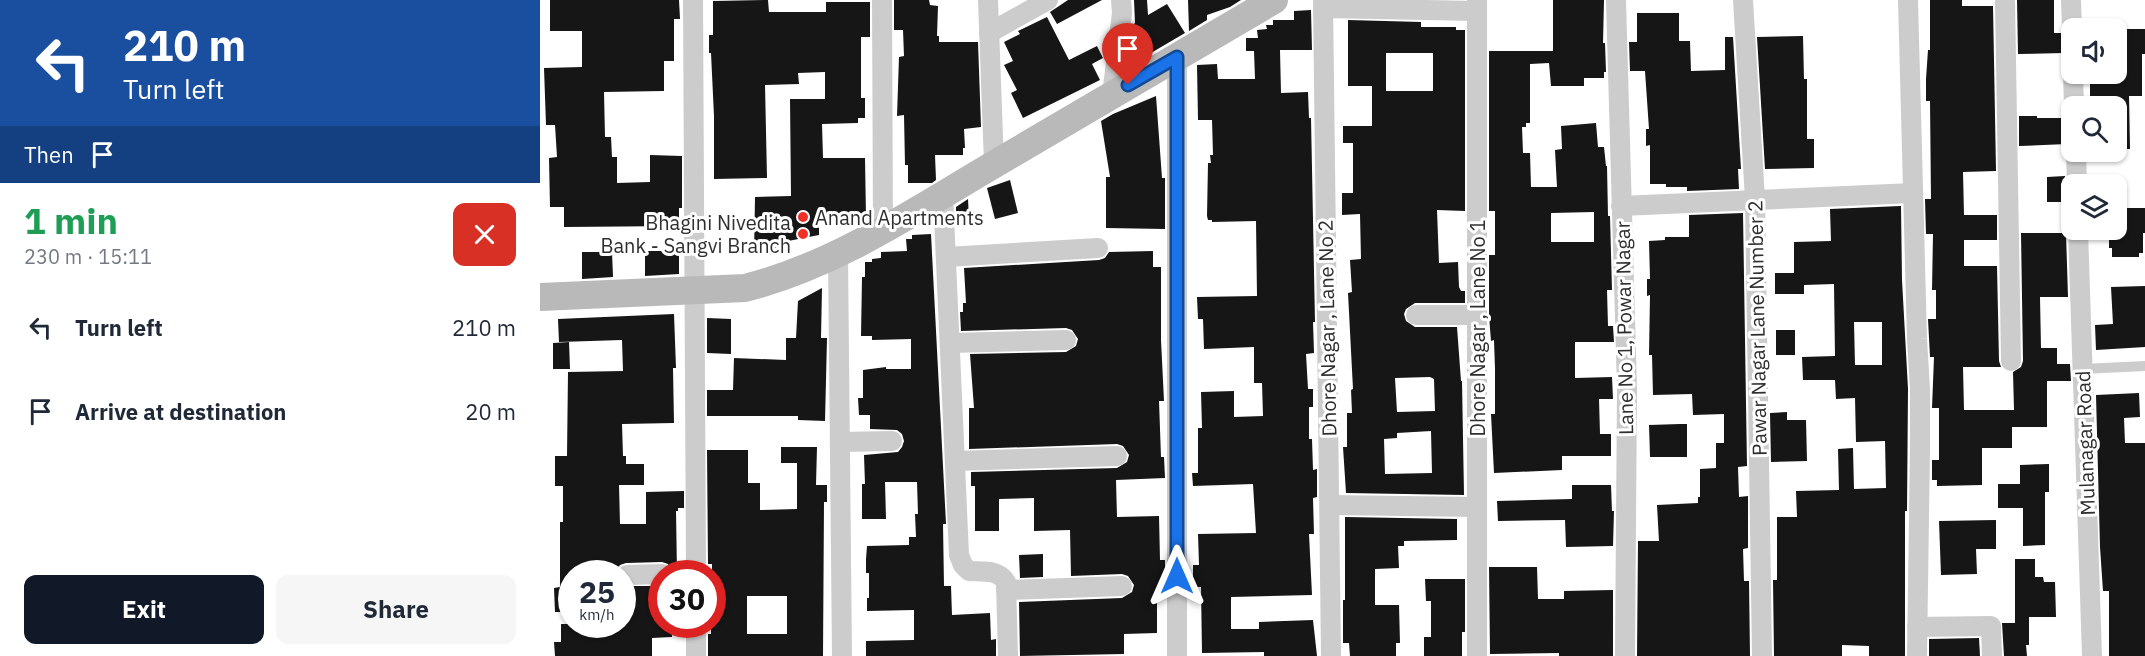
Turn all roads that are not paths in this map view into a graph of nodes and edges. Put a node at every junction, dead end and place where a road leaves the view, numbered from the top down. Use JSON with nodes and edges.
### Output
{"nodes":[{"id":1,"x":693,"y":0,"type":"edge"},
{"id":2,"x":882,"y":0,"type":"edge"},
{"id":3,"x":988,"y":0,"type":"edge"},
{"id":4,"x":1048,"y":0,"type":"edge"},
{"id":5,"x":1121,"y":0,"type":"edge"},
{"id":6,"x":1274,"y":0,"type":"edge"},
{"id":7,"x":1616,"y":0,"type":"edge"},
{"id":8,"x":1743,"y":0,"type":"edge"},
{"id":9,"x":1908,"y":0,"type":"edge"},
{"id":10,"x":2005,"y":0,"type":"edge"},
{"id":11,"x":2071,"y":0,"type":"edge"},
{"id":12,"x":1323,"y":4,"type":"edge"},
{"id":13,"x":1477,"y":5,"type":"edge"},
{"id":14,"x":1241,"y":10,"type":"edge"},
{"id":15,"x":2072,"y":18,"type":"edge"},
{"id":16,"x":989,"y":33,"type":"junction"},
{"id":17,"x":1177,"y":57,"type":"junction"},
{"id":18,"x":1112,"y":95,"type":"junction"},
{"id":19,"x":994,"y":164,"type":"junction"},
{"id":20,"x":1913,"y":193,"type":"junction"},
{"id":21,"x":943,"y":194,"type":"junction"},
{"id":22,"x":1755,"y":199,"type":"junction"},
{"id":23,"x":1621,"y":206,"type":"junction"},
{"id":24,"x":883,"y":228,"type":"junction"},
{"id":25,"x":2078,"y":240,"type":"edge"},
{"id":26,"x":1098,"y":248,"type":"dead end"},
{"id":27,"x":838,"y":255,"type":"junction"},
{"id":28,"x":946,"y":257,"type":"junction"},
{"id":29,"x":694,"y":291,"type":"junction"},
{"id":30,"x":540,"y":297,"type":"edge"},
{"id":31,"x":1416,"y":315,"type":"dead end"},
{"id":32,"x":1476,"y":315,"type":"junction"},
{"id":33,"x":1066,"y":340,"type":"dead end"},
{"id":34,"x":950,"y":343,"type":"junction"},
{"id":35,"x":2011,"y":361,"type":"dead end"},
{"id":36,"x":2145,"y":366,"type":"edge"},
{"id":37,"x":2083,"y":369,"type":"junction"},
{"id":38,"x":892,"y":441,"type":"dead end"},
{"id":39,"x":840,"y":442,"type":"junction"},
{"id":40,"x":1117,"y":456,"type":"dead end"},
{"id":41,"x":955,"y":461,"type":"junction"},
{"id":42,"x":1330,"y":505,"type":"junction"},
{"id":43,"x":1477,"y":507,"type":"junction"},
{"id":44,"x":695,"y":560,"type":"edge"},
{"id":45,"x":1122,"y":586,"type":"dead end"},
{"id":46,"x":1006,"y":590,"type":"junction"},
{"id":47,"x":1917,"y":627,"type":"junction"},
{"id":48,"x":696,"y":638,"type":"edge"},
{"id":49,"x":696,"y":656,"type":"edge"},
{"id":50,"x":842,"y":656,"type":"edge"},
{"id":51,"x":1008,"y":656,"type":"edge"},
{"id":52,"x":1177,"y":656,"type":"edge"},
{"id":53,"x":1331,"y":656,"type":"edge"},
{"id":54,"x":1477,"y":656,"type":"edge"},
{"id":55,"x":1625,"y":656,"type":"edge"},
{"id":56,"x":1762,"y":656,"type":"edge"},
{"id":57,"x":1917,"y":656,"type":"edge"},
{"id":58,"x":1992,"y":656,"type":"edge"},
{"id":59,"x":2092,"y":656,"type":"edge"}],
"edges":[{"from":1,"to":29,"type":"street"},
{"from":2,"to":24,"type":"street"},
{"from":3,"to":16,"type":"street"},
{"from":4,"to":16,"type":"street"},
{"from":5,"to":18,"type":"street"},
{"from":6,"to":14,"type":"street"},
{"from":7,"to":23,"type":"street","name":"Lane No 1, Powar Nagar"},
{"from":8,"to":22,"type":"street","name":"Pawar Nagar Lane Number 2"},
{"from":9,"to":20,"type":"street"},
{"from":10,"to":35,"type":"street"},
{"from":11,"to":15,"type":"street"},
{"from":12,"to":13,"type":"street"},
{"from":12,"to":42,"type":"street","name":"Dhore Nagar , Lane No 2"},
{"from":13,"to":32,"type":"street","name":"Dhore Nagar , Lane No 1"},
{"from":14,"to":17,"type":"street"},
{"from":16,"to":19,"type":"street"},
{"from":17,"to":18,"type":"street"},
{"from":17,"to":52,"type":"street"},
{"from":18,"to":19,"type":"street"},
{"from":19,"to":21,"type":"street"},
{"from":20,"to":22,"type":"street"},
{"from":20,"to":47,"type":"street"},
{"from":21,"to":24,"type":"street"},
{"from":21,"to":28,"type":"street"},
{"from":22,"to":23,"type":"street"},
{"from":22,"to":56,"type":"street","name":"Pawar Nagar Lane Number 2"},
{"from":23,"to":55,"type":"street","name":"Lane No 1, Powar Nagar"},
{"from":24,"to":27,"type":"street"},
{"from":25,"to":37,"type":"street","name":"Mulanagar Road"},
{"from":26,"to":28,"type":"street"},
{"from":27,"to":29,"type":"street"},
{"from":27,"to":39,"type":"street"},
{"from":28,"to":34,"type":"street"},
{"from":29,"to":30,"type":"street"},
{"from":29,"to":44,"type":"street"},
{"from":31,"to":32,"type":"street"},
{"from":32,"to":43,"type":"street","name":"Dhore Nagar , Lane No 1"},
{"from":33,"to":34,"type":"street"},
{"from":34,"to":41,"type":"street"},
{"from":36,"to":37,"type":"lane"},
{"from":37,"to":59,"type":"street","name":"Mulanagar Road"},
{"from":38,"to":39,"type":"street"},
{"from":39,"to":50,"type":"street"},
{"from":40,"to":41,"type":"street"},
{"from":41,"to":46,"type":"street"},
{"from":42,"to":43,"type":"street"},
{"from":42,"to":53,"type":"street","name":"Dhore Nagar , Lane No 2"},
{"from":43,"to":54,"type":"street","name":"Dhore Nagar , Lane No 1"},
{"from":45,"to":46,"type":"street"},
{"from":46,"to":51,"type":"street"},
{"from":47,"to":57,"type":"street"},
{"from":47,"to":58,"type":"street"},
{"from":48,"to":49,"type":"street"}]}
